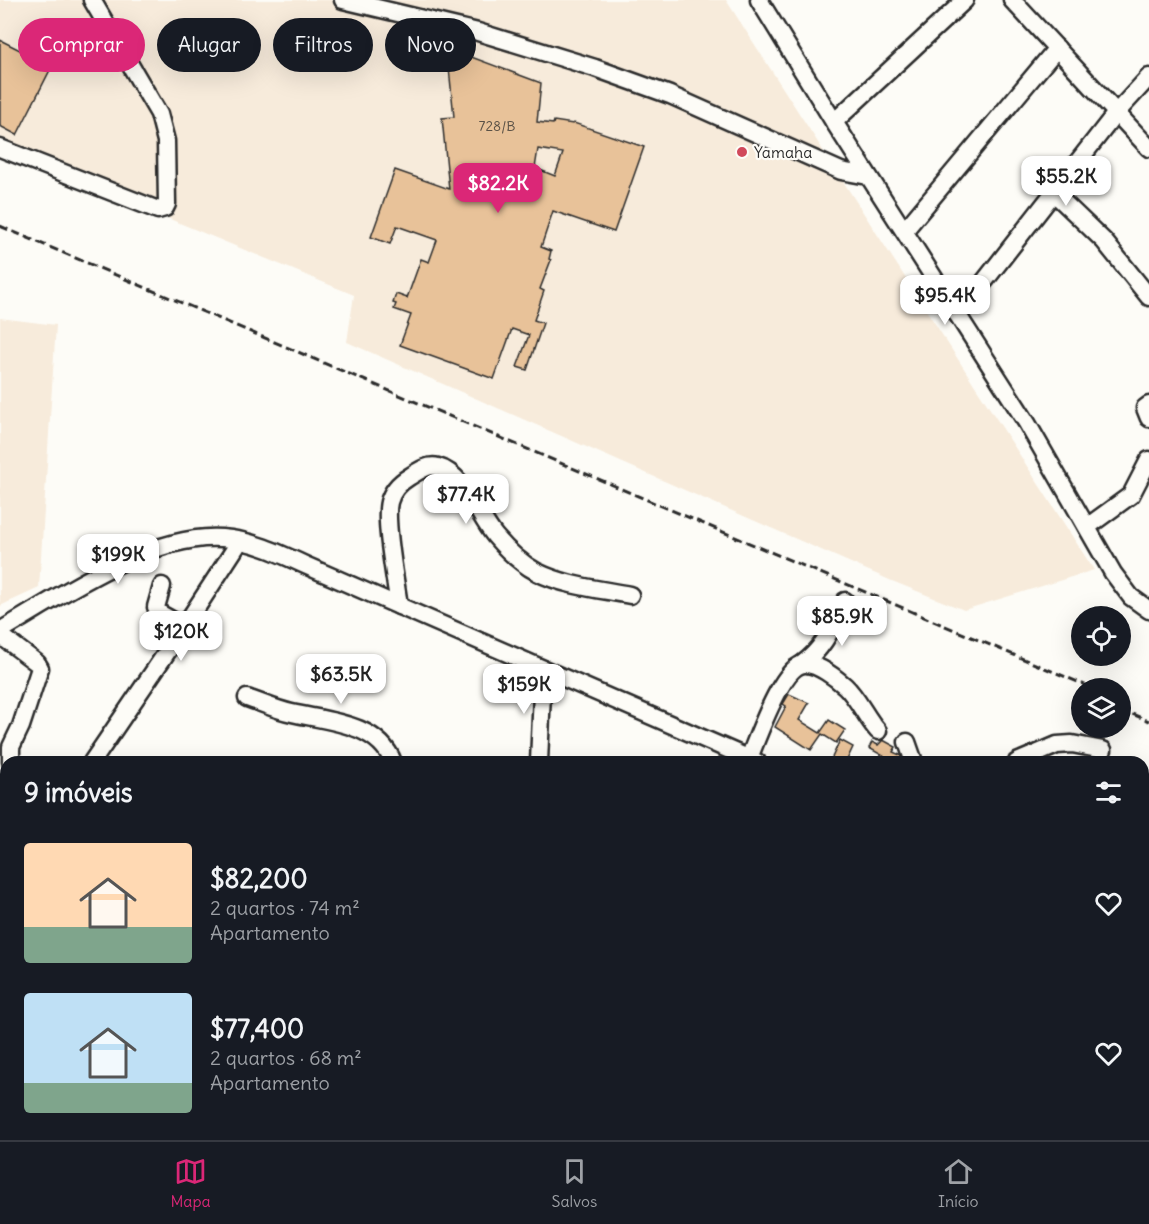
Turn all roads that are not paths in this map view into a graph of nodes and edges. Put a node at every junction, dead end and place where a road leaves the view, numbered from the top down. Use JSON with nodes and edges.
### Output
{"nodes":[{"id":1,"x":92,"y":0,"type":"edge"},
{"id":2,"x":343,"y":0,"type":"edge"},
{"id":3,"x":759,"y":0,"type":"edge"},
{"id":4,"x":965,"y":0,"type":"edge"},
{"id":5,"x":1012,"y":0,"type":"edge"},
{"id":6,"x":1057,"y":48,"type":"junction"},
{"id":7,"x":1149,"y":77,"type":"edge"},
{"id":8,"x":1116,"y":112,"type":"junction"},
{"id":9,"x":834,"y":122,"type":"junction"},
{"id":10,"x":0,"y":148,"type":"edge"},
{"id":11,"x":1149,"y":148,"type":"edge"},
{"id":12,"x":868,"y":176,"type":"junction"},
{"id":13,"x":1054,"y":194,"type":"junction"},
{"id":14,"x":904,"y":230,"type":"junction"},
{"id":15,"x":1149,"y":296,"type":"edge"},
{"id":16,"x":958,"y":315,"type":"junction"},
{"id":17,"x":1149,"y":405,"type":"edge"},
{"id":18,"x":1149,"y":418,"type":"edge"},
{"id":19,"x":1149,"y":460,"type":"edge"},
{"id":20,"x":1087,"y":527,"type":"junction"},
{"id":21,"x":240,"y":541,"type":"junction"},
{"id":22,"x":162,"y":586,"type":"dead end"},
{"id":23,"x":630,"y":595,"type":"dead end"},
{"id":24,"x":845,"y":601,"type":"dead end"},
{"id":25,"x":399,"y":606,"type":"junction"},
{"id":26,"x":1149,"y":610,"type":"edge"},
{"id":27,"x":184,"y":627,"type":"junction"},
{"id":28,"x":0,"y":633,"type":"edge"},
{"id":29,"x":802,"y":664,"type":"junction"},
{"id":30,"x":543,"y":669,"type":"junction"},
{"id":31,"x":247,"y":698,"type":"dead end"},
{"id":32,"x":878,"y":731,"type":"dead end"},
{"id":33,"x":907,"y":742,"type":"dead end"},
{"id":34,"x":1103,"y":750,"type":"dead end"},
{"id":35,"x":11,"y":756,"type":"edge"},
{"id":36,"x":96,"y":756,"type":"edge"},
{"id":37,"x":390,"y":756,"type":"edge"},
{"id":38,"x":539,"y":756,"type":"edge"},
{"id":39,"x":744,"y":756,"type":"edge"},
{"id":40,"x":755,"y":756,"type":"edge"},
{"id":41,"x":912,"y":756,"type":"edge"},
{"id":42,"x":1031,"y":756,"type":"edge"}],
"edges":[{"from":1,"to":10,"type":"street"},
{"from":2,"to":12,"type":"street"},
{"from":3,"to":9,"type":"street"},
{"from":4,"to":9,"type":"street"},
{"from":5,"to":6,"type":"street"},
{"from":6,"to":8,"type":"street"},
{"from":6,"to":14,"type":"street"},
{"from":7,"to":8,"type":"street"},
{"from":8,"to":11,"type":"street"},
{"from":8,"to":13,"type":"street"},
{"from":9,"to":12,"type":"street"},
{"from":12,"to":14,"type":"street"},
{"from":13,"to":15,"type":"street"},
{"from":13,"to":16,"type":"street"},
{"from":14,"to":16,"type":"street"},
{"from":16,"to":20,"type":"street"},
{"from":17,"to":18,"type":"street"},
{"from":19,"to":20,"type":"street"},
{"from":20,"to":26,"type":"street"},
{"from":21,"to":25,"type":"street"},
{"from":21,"to":27,"type":"street"},
{"from":21,"to":28,"type":"street"},
{"from":22,"to":27,"type":"street"},
{"from":23,"to":25,"type":"street"},
{"from":24,"to":29,"type":"street"},
{"from":25,"to":30,"type":"street"},
{"from":27,"to":36,"type":"street"},
{"from":28,"to":35,"type":"street"},
{"from":29,"to":32,"type":"street"},
{"from":29,"to":40,"type":"street"},
{"from":30,"to":38,"type":"street"},
{"from":30,"to":39,"type":"street"},
{"from":31,"to":37,"type":"street"},
{"from":33,"to":41,"type":"street"},
{"from":34,"to":42,"type":"street"}]}
